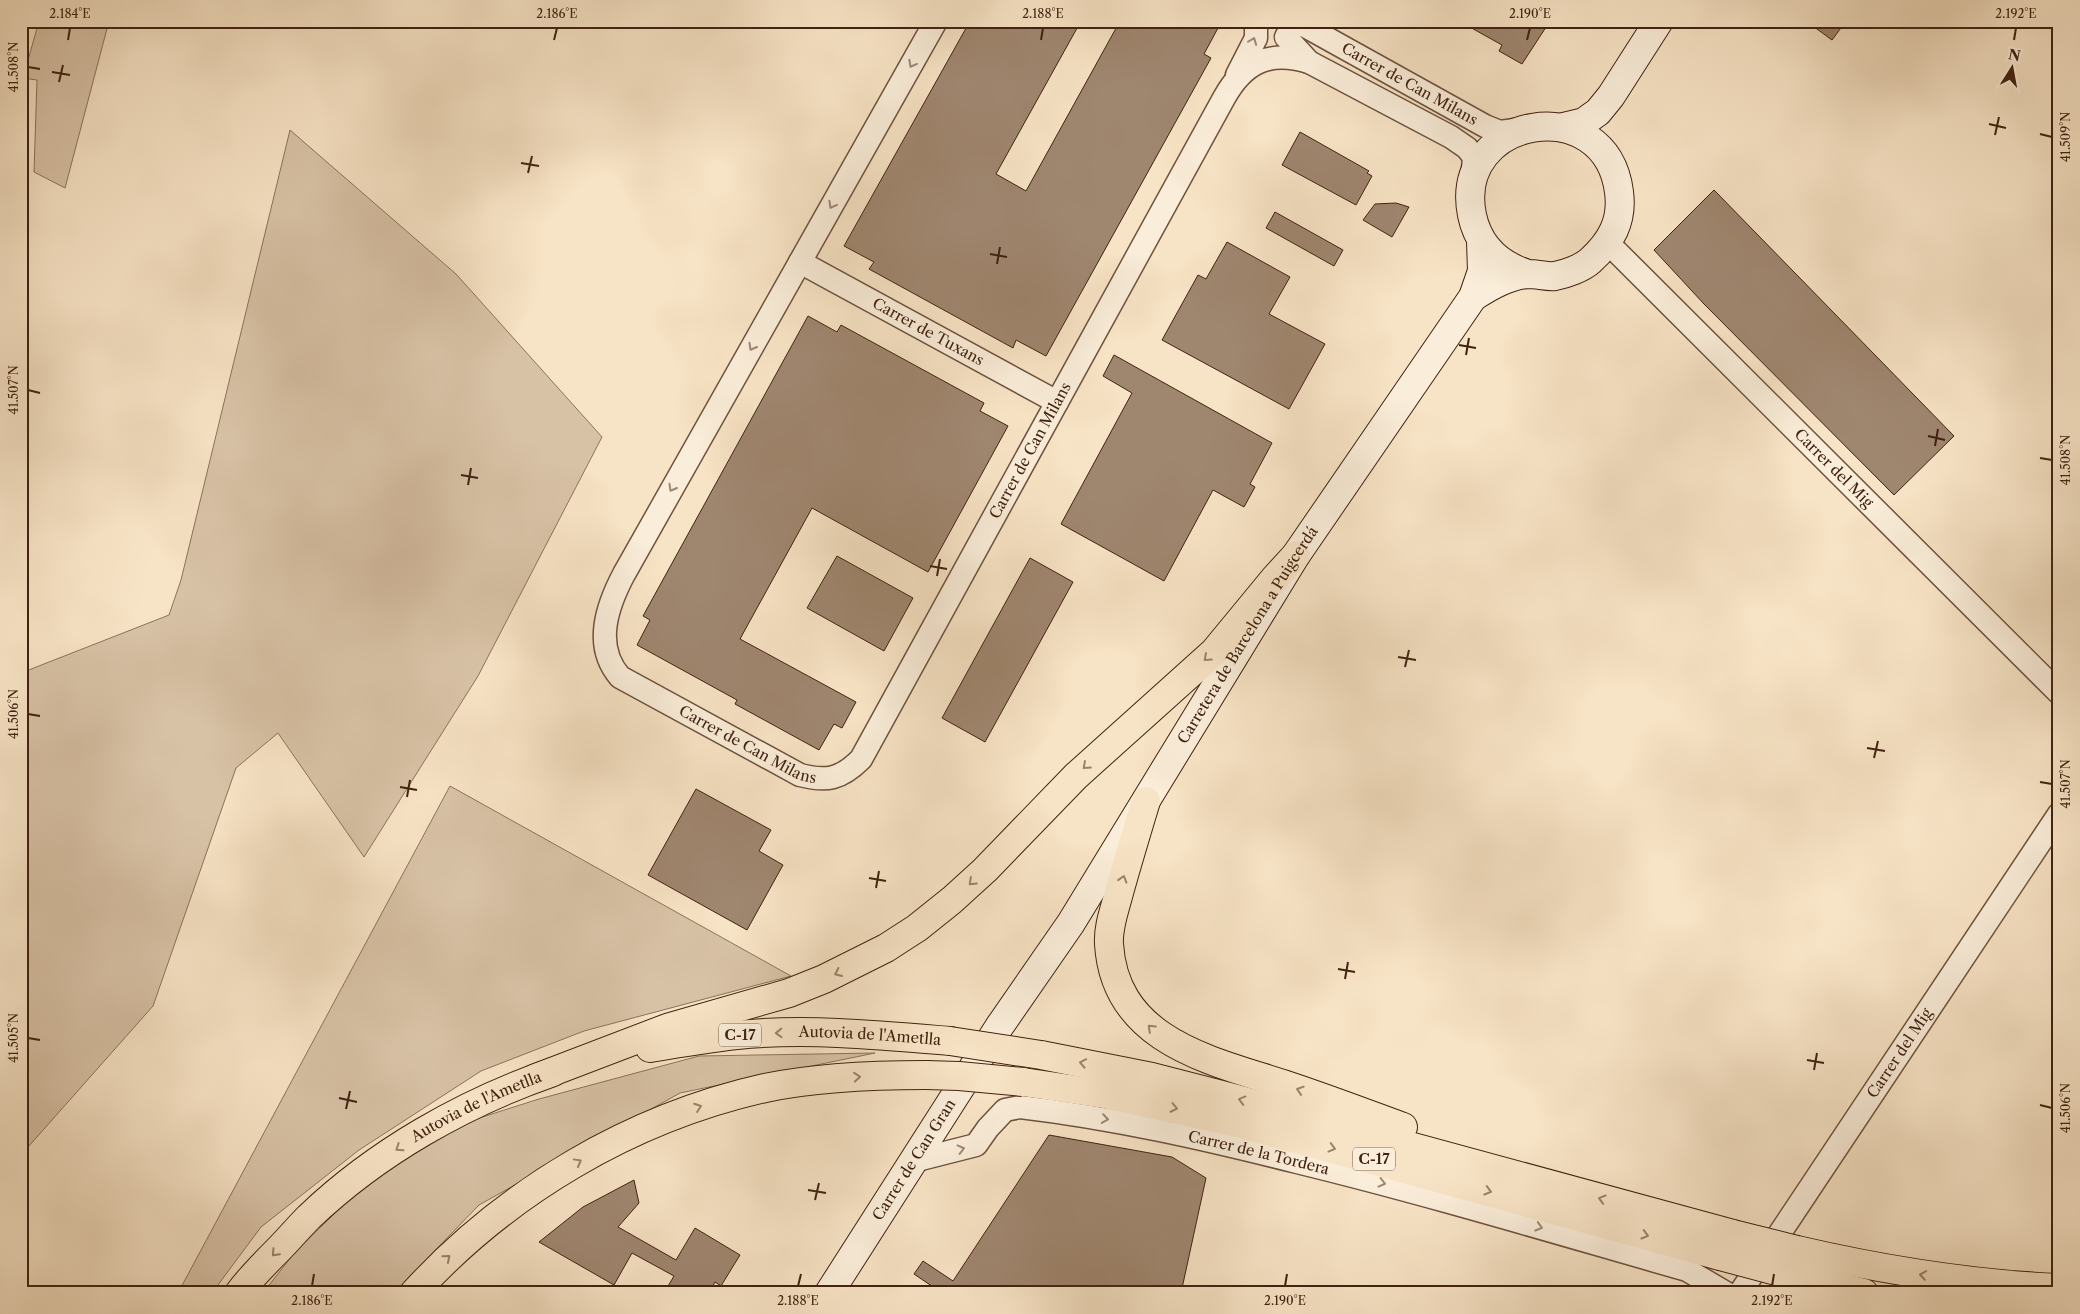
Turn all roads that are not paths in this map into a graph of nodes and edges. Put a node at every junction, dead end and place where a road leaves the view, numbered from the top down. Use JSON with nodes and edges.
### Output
{"nodes":[{"id":1,"x":936,"y":21,"type":"edge"},
{"id":2,"x":1256,"y":21,"type":"edge"},
{"id":3,"x":1659,"y":21,"type":"edge"},
{"id":4,"x":1299,"y":23,"type":"edge"},
{"id":5,"x":1309,"y":62,"type":"junction"},
{"id":6,"x":1228,"y":91,"type":"junction"},
{"id":7,"x":1610,"y":96,"type":"junction"},
{"id":8,"x":1563,"y":128,"type":"junction"},
{"id":9,"x":1522,"y":129,"type":"junction"},
{"id":10,"x":1606,"y":156,"type":"junction"},
{"id":11,"x":1471,"y":186,"type":"junction"},
{"id":12,"x":1481,"y":241,"type":"junction"},
{"id":13,"x":1608,"y":243,"type":"junction"},
{"id":14,"x":800,"y":262,"type":"junction"},
{"id":15,"x":1528,"y":274,"type":"junction"},
{"id":16,"x":1474,"y":297,"type":"junction"},
{"id":17,"x":1057,"y":402,"type":"junction"},
{"id":18,"x":1296,"y":555,"type":"junction"},
{"id":19,"x":2059,"y":693,"type":"edge"},
{"id":20,"x":1146,"y":801,"type":"junction"},
{"id":21,"x":2059,"y":814,"type":"edge"},
{"id":22,"x":999,"y":1027,"type":"joint"},
{"id":23,"x":536,"y":1078,"type":"junction"},
{"id":24,"x":913,"y":1161,"type":"junction"},
{"id":25,"x":1559,"y":1187,"type":"junction"},
{"id":26,"x":1727,"y":1245,"type":"junction"},
{"id":27,"x":2059,"y":1279,"type":"edge"},
{"id":28,"x":1998,"y":1285,"type":"junction"},
{"id":29,"x":2059,"y":1288,"type":"edge"},
{"id":30,"x":239,"y":1293,"type":"edge"},
{"id":31,"x":414,"y":1293,"type":"edge"},
{"id":32,"x":829,"y":1293,"type":"edge"},
{"id":33,"x":1726,"y":1293,"type":"edge"},
{"id":34,"x":1740,"y":1293,"type":"edge"},
{"id":35,"x":1864,"y":1293,"type":"edge"}],
"edges":[{"from":1,"to":14,"type":"street","name":"Carrer de Can Milans","one_way":true},
{"from":6,"to":2,"type":"street","name":"Carrer de Can Milans","one_way":true},
{"from":3,"to":7,"type":"main road"},
{"from":4,"to":5,"type":"street","name":"Carrer de Can Milans"},
{"from":4,"to":9,"type":"street","name":"Carrer de Can Milans"},
{"from":5,"to":6,"type":"street","name":"Carrer de Can Milans"},
{"from":5,"to":11,"type":"street","name":"Carrer de Can Milans"},
{"from":6,"to":17,"type":"street","name":"Carrer de Can Milans"},
{"from":7,"to":8,"type":"main road"},
{"from":7,"to":10,"type":"main road"},
{"from":8,"to":9,"type":"main road"},
{"from":8,"to":10,"type":"main road"},
{"from":9,"to":11,"type":"main road"},
{"from":10,"to":13,"type":"main road"},
{"from":11,"to":12,"type":"main road"},
{"from":12,"to":15,"type":"main road"},
{"from":12,"to":16,"type":"main road","name":"Carretera de Barcelona a Puigcerdá"},
{"from":13,"to":15,"type":"main road"},
{"from":13,"to":19,"type":"street","name":"Carrer del Mig"},
{"from":14,"to":17,"type":"street","name":"Carrer de Tuxans"},
{"from":14,"to":17,"type":"street","name":"Carrer de Can Milans","one_way":true},
{"from":15,"to":16,"type":"main road"},
{"from":16,"to":18,"type":"main road","name":"Carretera de Barcelona a Puigcerdá"},
{"from":18,"to":20,"type":"main road","name":"Carretera de Barcelona a Puigcerdá"},
{"from":18,"to":23,"type":"highway","one_way":true},
{"from":20,"to":22,"type":"main road","name":"Carretera de Barcelona a Puigcerdá"},
{"from":25,"to":20,"type":"highway","one_way":true},
{"from":21,"to":34,"type":"street","name":"Carrer del Mig"},
{"from":22,"to":24,"type":"main road","name":"Carrer de Can Gran"},
{"from":25,"to":23,"type":"highway","name":"Autovia de l'Ametlla","number":"C-17","one_way":true,"bridge":true},
{"from":23,"to":30,"type":"highway","name":"Autovia de l'Ametlla","number":"C-17","one_way":true},
{"from":24,"to":32,"type":"main road","name":"Carrer de Can Gran"},
{"from":24,"to":33,"type":"street","name":"Carrer de la Tordera","one_way":true},
{"from":26,"to":25,"type":"highway","number":"C-17","one_way":true},
{"from":28,"to":26,"type":"highway","number":"C-17","one_way":true,"bridge":true},
{"from":31,"to":26,"type":"highway","number":"C-17","one_way":true,"bridge":true},
{"from":26,"to":35,"type":"highway","number":"C-17","bridge":true},
{"from":27,"to":28,"type":"highway"},
{"from":28,"to":29,"type":"highway","number":"C-17"}]}
